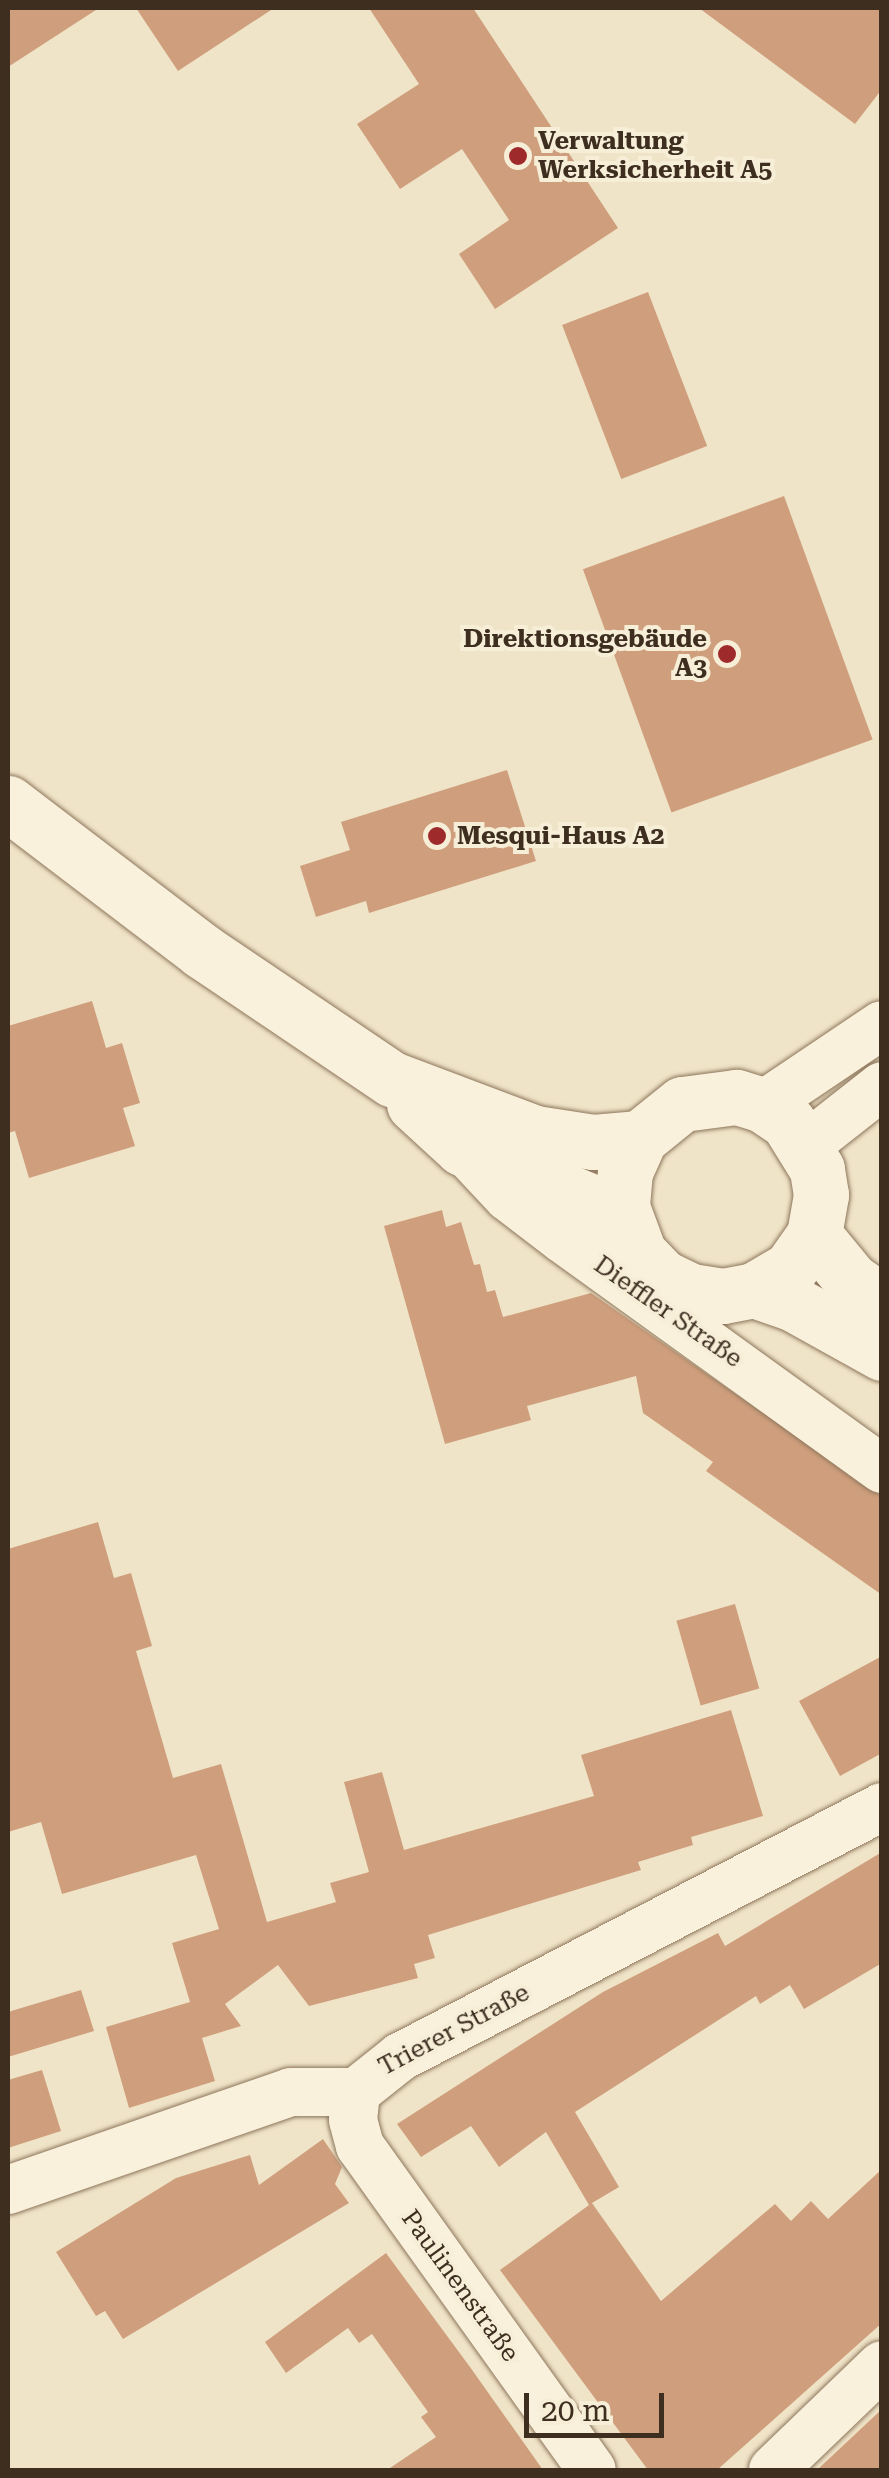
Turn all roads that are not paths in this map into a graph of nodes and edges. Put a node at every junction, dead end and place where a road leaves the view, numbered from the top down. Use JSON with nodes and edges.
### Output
{"nodes":[{"id":1,"x":8,"y":803,"type":"edge"},
{"id":2,"x":882,"y":1025,"type":"edge"},
{"id":3,"x":392,"y":1079,"type":"junction"},
{"id":4,"x":882,"y":1086,"type":"edge"},
{"id":5,"x":762,"y":1105,"type":"junction"},
{"id":6,"x":640,"y":1138,"type":"junction"},
{"id":7,"x":807,"y":1145,"type":"junction"},
{"id":8,"x":462,"y":1148,"type":"junction"},
{"id":9,"x":626,"y":1224,"type":"junction"},
{"id":10,"x":814,"y":1235,"type":"junction"},
{"id":11,"x":754,"y":1290,"type":"junction"},
{"id":12,"x":882,"y":1302,"type":"edge"},
{"id":13,"x":882,"y":1352,"type":"edge"},
{"id":14,"x":882,"y":1468,"type":"edge"},
{"id":15,"x":882,"y":1807,"type":"edge"},
{"id":16,"x":356,"y":2092,"type":"junction"},
{"id":17,"x":8,"y":2190,"type":"edge"},
{"id":18,"x":882,"y":2365,"type":"edge"},
{"id":19,"x":592,"y":2470,"type":"edge"},
{"id":20,"x":773,"y":2470,"type":"edge"}],
"edges":[{"from":1,"to":3,"type":"main road","name":"Dieffler Straße"},
{"from":2,"to":5,"type":"street"},
{"from":3,"to":6,"type":"main road","name":"Dieffler Straße"},
{"from":3,"to":8,"type":"main road","name":"Dieffler Straße"},
{"from":4,"to":7,"type":"street"},
{"from":5,"to":6,"type":"main road"},
{"from":5,"to":7,"type":"main road"},
{"from":6,"to":9,"type":"main road"},
{"from":7,"to":10,"type":"main road"},
{"from":8,"to":9,"type":"main road","name":"Dieffler Straße"},
{"from":8,"to":14,"type":"street","name":"Dieffler Straße"},
{"from":9,"to":11,"type":"main road"},
{"from":10,"to":11,"type":"main road"},
{"from":10,"to":12,"type":"main road"},
{"from":11,"to":13,"type":"main road"},
{"from":15,"to":16,"type":"street","name":"Trierer Straße"},
{"from":16,"to":17,"type":"street","name":"Trierer Straße"},
{"from":16,"to":19,"type":"street","name":"Paulinenstraße"},
{"from":18,"to":20,"type":"street"}]}
